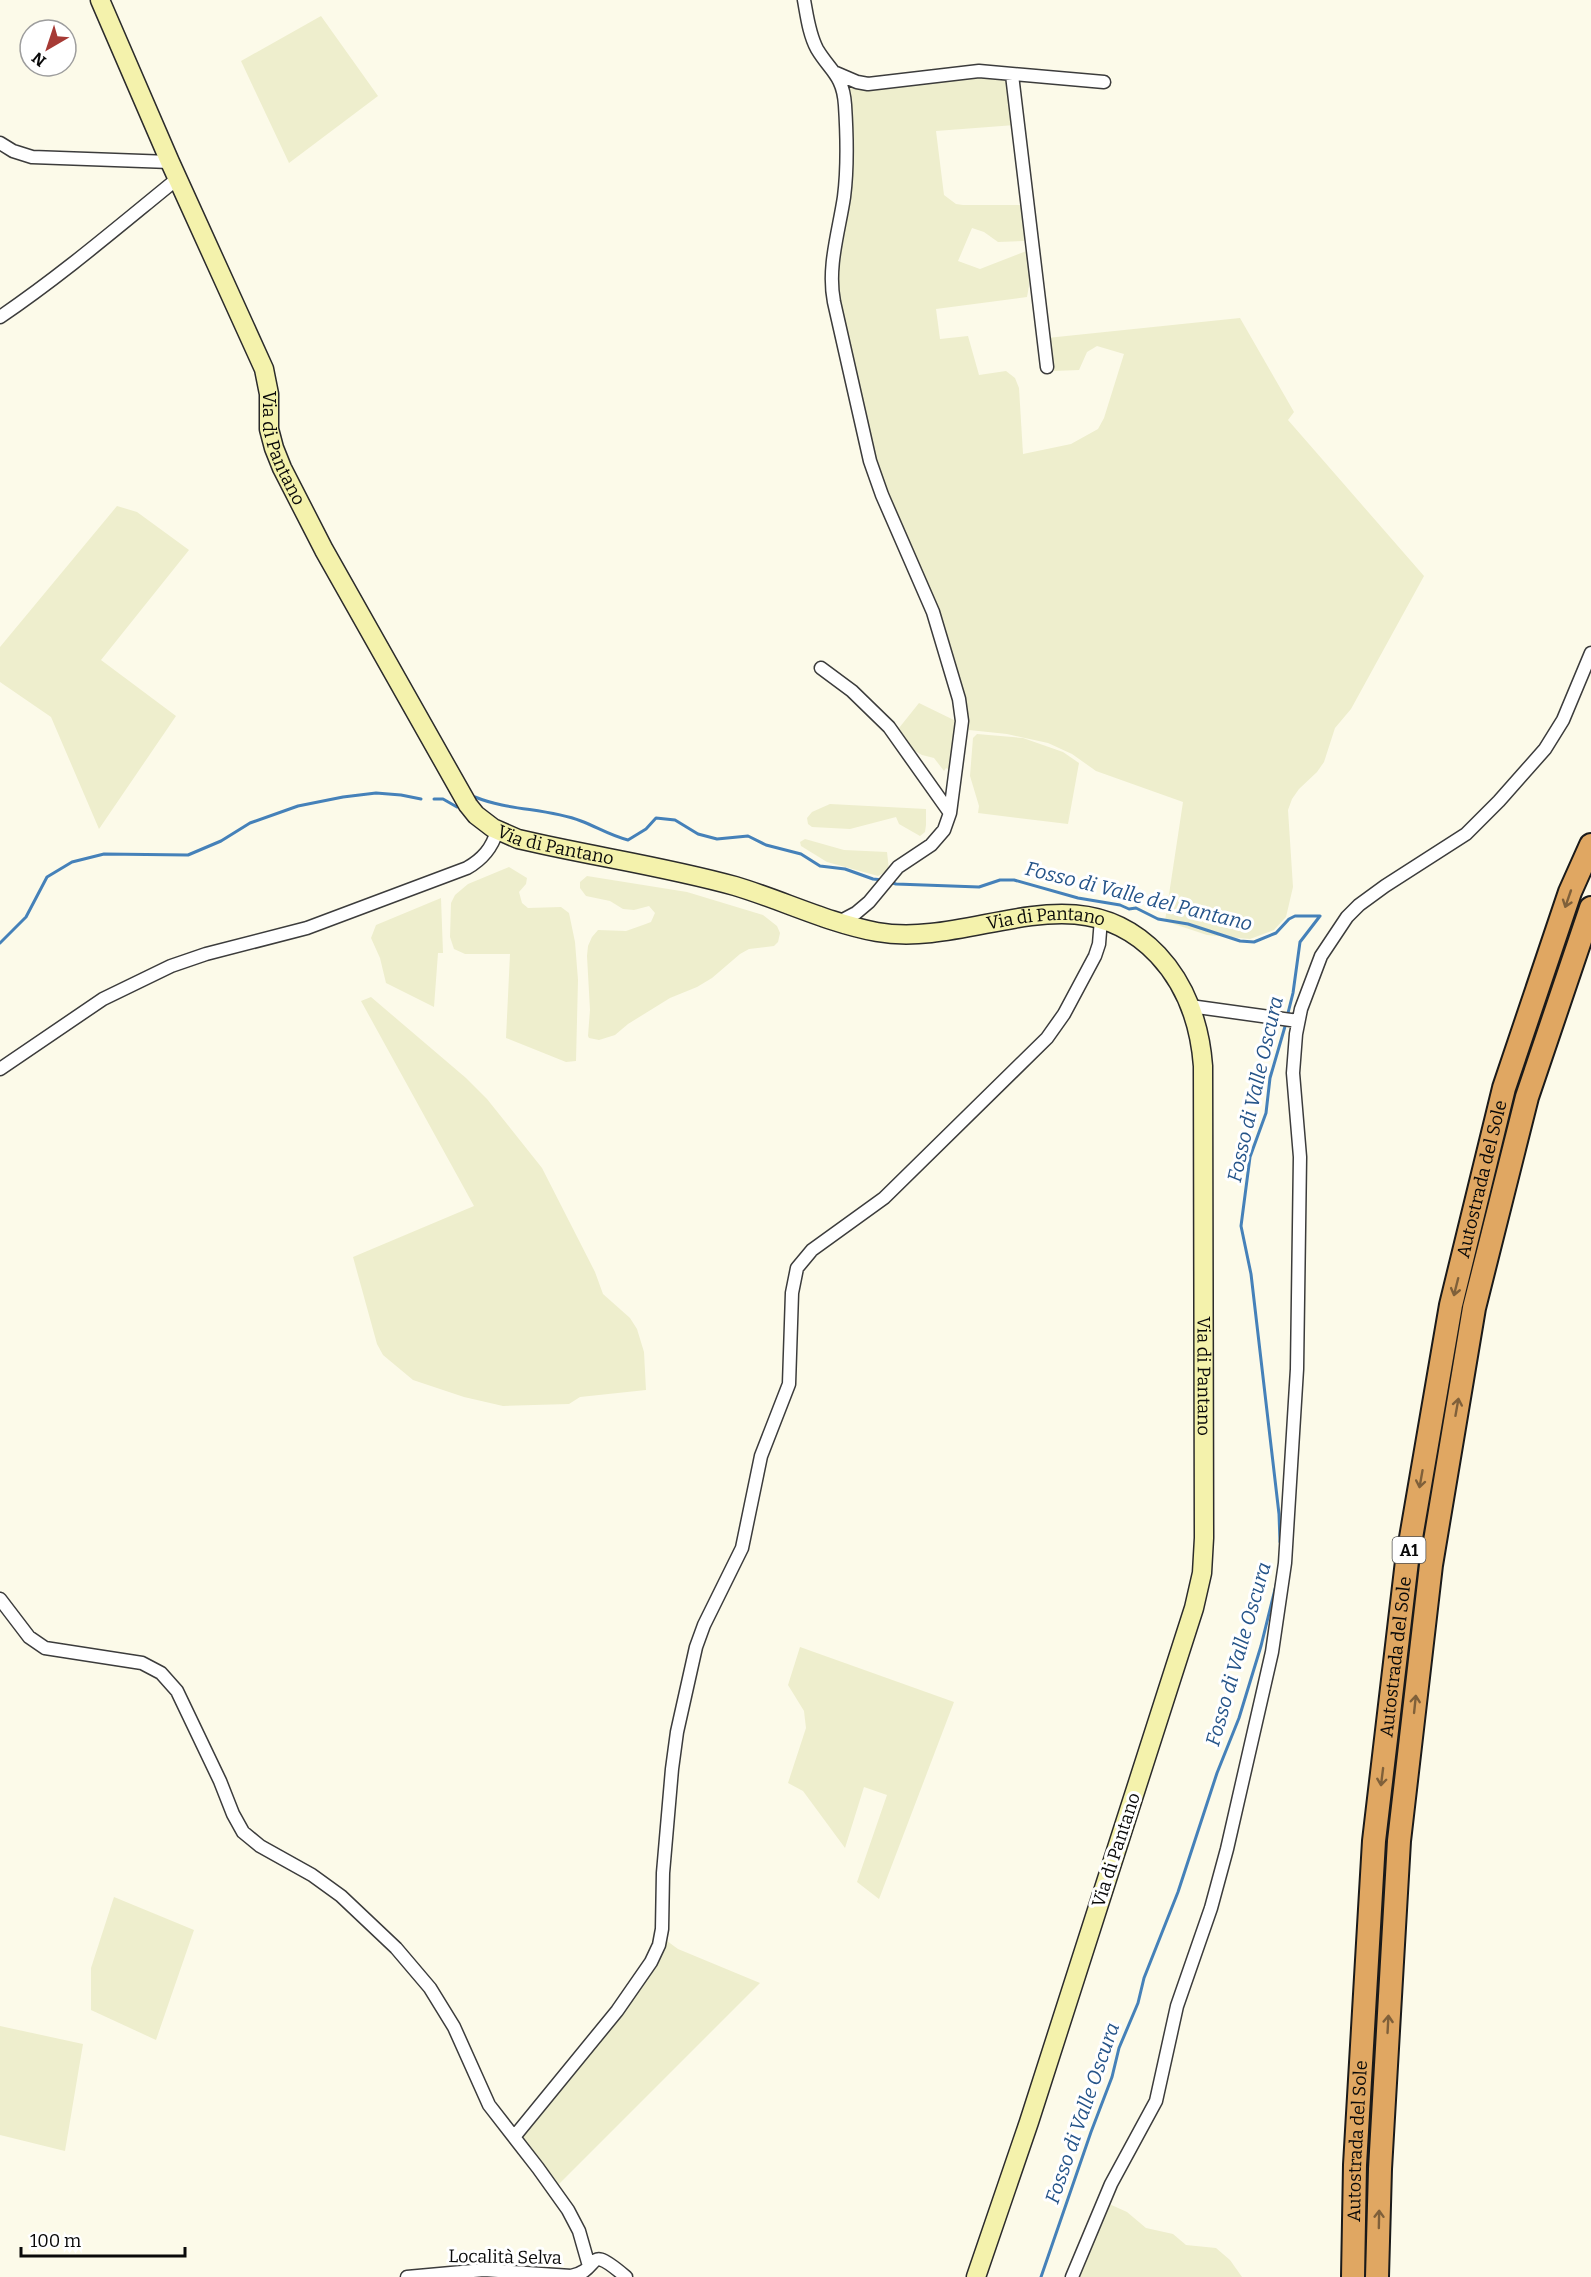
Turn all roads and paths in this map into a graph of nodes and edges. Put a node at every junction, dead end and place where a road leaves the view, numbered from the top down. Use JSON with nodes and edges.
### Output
{"nodes":[{"id":1,"x":100,"y":0,"type":"edge"},
{"id":2,"x":804,"y":0,"type":"edge"},
{"id":3,"x":836,"y":73,"type":"junction"},
{"id":4,"x":1012,"y":75,"type":"junction"},
{"id":5,"x":1104,"y":81,"type":"dead end"},
{"id":6,"x":0,"y":143,"type":"edge"},
{"id":7,"x":174,"y":170,"type":"junction"},
{"id":8,"x":0,"y":317,"type":"edge"},
{"id":9,"x":1047,"y":367,"type":"dead end"},
{"id":10,"x":1591,"y":653,"type":"edge"},
{"id":11,"x":821,"y":668,"type":"dead end"},
{"id":12,"x":950,"y":813,"type":"junction"},
{"id":13,"x":497,"y":831,"type":"junction"},
{"id":14,"x":1591,"y":845,"type":"edge"},
{"id":15,"x":1591,"y":908,"type":"edge"},
{"id":16,"x":1101,"y":919,"type":"junction"},
{"id":17,"x":839,"y":922,"type":"junction"},
{"id":18,"x":1190,"y":1006,"type":"junction"},
{"id":19,"x":1298,"y":1021,"type":"junction"},
{"id":20,"x":0,"y":1069,"type":"edge"},
{"id":21,"x":0,"y":1599,"type":"edge"},
{"id":22,"x":514,"y":2138,"type":"junction"},
{"id":23,"x":589,"y":2266,"type":"junction"},
{"id":24,"x":407,"y":2277,"type":"edge"},
{"id":25,"x":626,"y":2277,"type":"edge"},
{"id":26,"x":976,"y":2277,"type":"edge"},
{"id":27,"x":1072,"y":2277,"type":"edge"},
{"id":28,"x":1353,"y":2277,"type":"edge"},
{"id":29,"x":1377,"y":2277,"type":"edge"}],
"edges":[{"from":1,"to":7,"type":"street","name":"Via di Pantano"},
{"from":2,"to":3,"type":"street"},
{"from":3,"to":4,"type":"street"},
{"from":3,"to":12,"type":"street"},
{"from":4,"to":5,"type":"street"},
{"from":4,"to":9,"type":"street"},
{"from":6,"to":7,"type":"street"},
{"from":7,"to":8,"type":"street"},
{"from":7,"to":13,"type":"street","name":"Via di Pantano"},
{"from":10,"to":19,"type":"street"},
{"from":11,"to":12,"type":"street"},
{"from":12,"to":17,"type":"street"},
{"from":13,"to":17,"type":"street","name":"Via di Pantano"},
{"from":13,"to":20,"type":"street"},
{"from":14,"to":28,"type":"highway","name":"Autostrada del Sole","number":"A1","one_way":true},
{"from":29,"to":15,"type":"highway","name":"Autostrada del Sole","number":"A1","one_way":true},
{"from":16,"to":17,"type":"street","name":"Via di Pantano"},
{"from":16,"to":18,"type":"street","name":"Via di Pantano"},
{"from":16,"to":22,"type":"street"},
{"from":18,"to":19,"type":"street"},
{"from":18,"to":26,"type":"street","name":"Via di Pantano"},
{"from":19,"to":27,"type":"street"},
{"from":21,"to":22,"type":"street"},
{"from":22,"to":23,"type":"street"},
{"from":23,"to":24,"type":"street","name":"Località Selva"},
{"from":23,"to":25,"type":"street","name":"Località Selva"}]}
